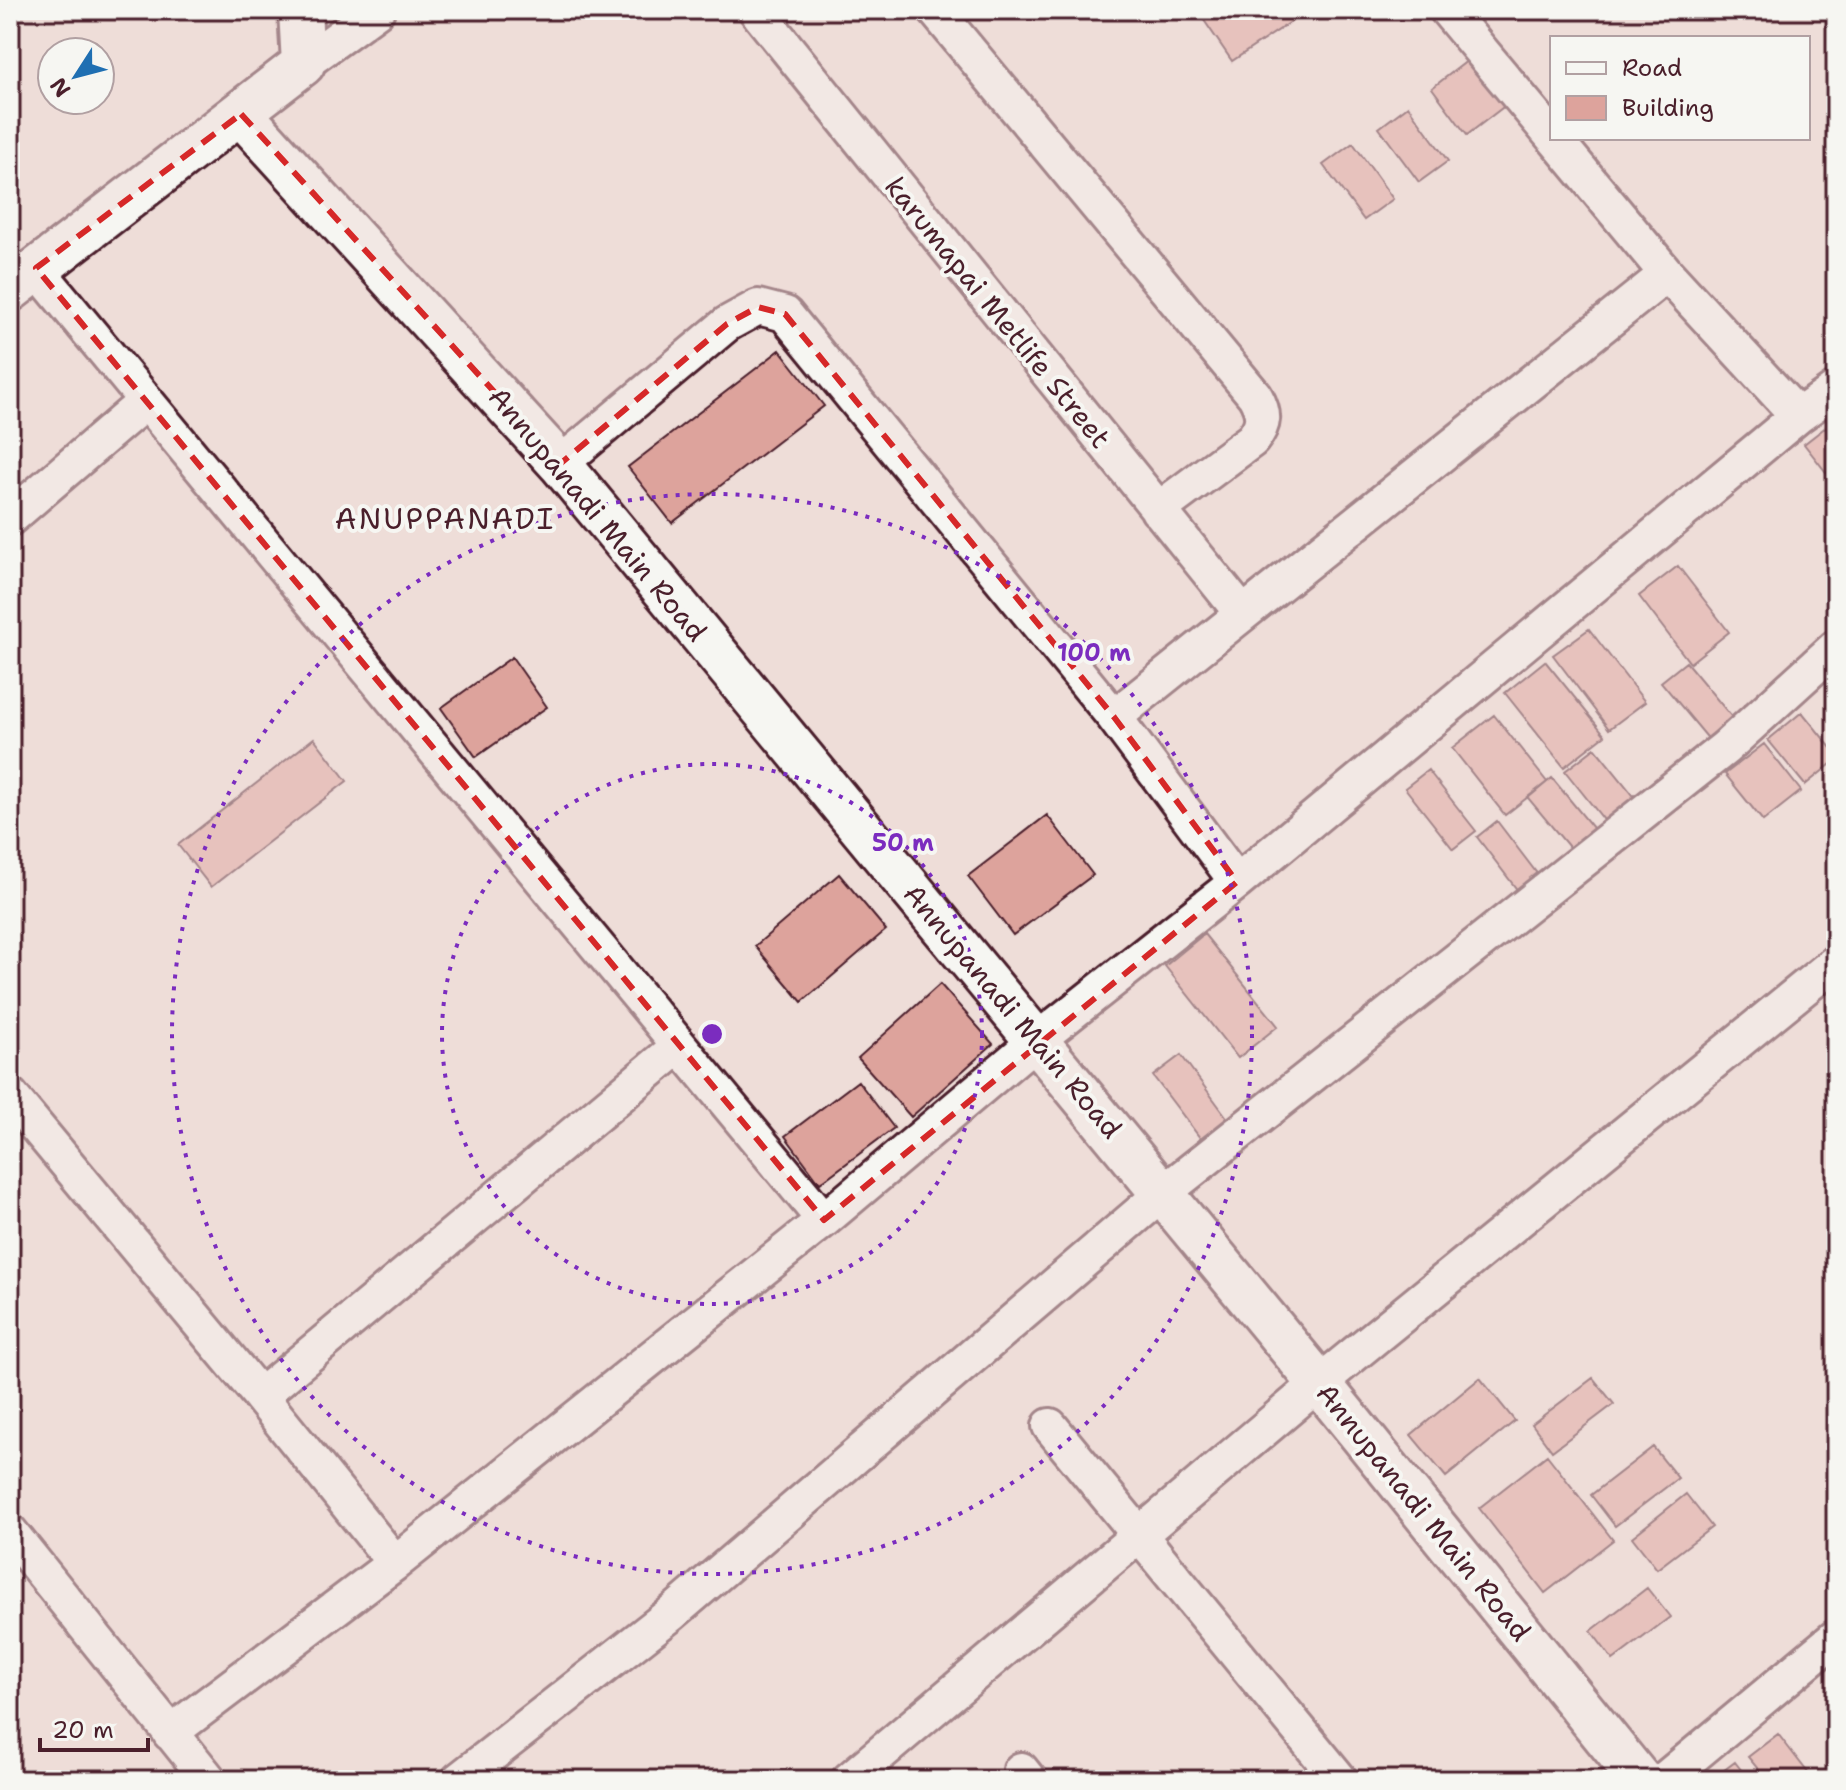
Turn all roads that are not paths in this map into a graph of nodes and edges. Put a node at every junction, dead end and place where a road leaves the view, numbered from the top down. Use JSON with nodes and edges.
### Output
{"nodes":[{"id":1,"x":300,"y":10,"type":"edge"},
{"id":2,"x":377,"y":10,"type":"edge"},
{"id":3,"x":756,"y":10,"type":"edge"},
{"id":4,"x":935,"y":10,"type":"edge"},
{"id":5,"x":1447,"y":10,"type":"edge"},
{"id":6,"x":303,"y":64,"type":"junction"},
{"id":7,"x":241,"y":114,"type":"junction"},
{"id":8,"x":1550,"y":133,"type":"edge"},
{"id":9,"x":1555,"y":140,"type":"edge"},
{"id":10,"x":1667,"y":274,"type":"junction"},
{"id":11,"x":23,"y":279,"type":"edge"},
{"id":12,"x":1836,"y":389,"type":"edge"},
{"id":13,"x":145,"y":402,"type":"junction"},
{"id":14,"x":1798,"y":416,"type":"junction"},
{"id":15,"x":560,"y":464,"type":"junction"},
{"id":16,"x":1158,"y":510,"type":"junction"},
{"id":17,"x":10,"y":518,"type":"edge"},
{"id":18,"x":1242,"y":613,"type":"junction"},
{"id":19,"x":1836,"y":647,"type":"edge"},
{"id":20,"x":1114,"y":717,"type":"junction"},
{"id":21,"x":1237,"y":882,"type":"junction"},
{"id":22,"x":1836,"y":962,"type":"edge"},
{"id":23,"x":1037,"y":1040,"type":"junction"},
{"id":24,"x":678,"y":1047,"type":"junction"},
{"id":25,"x":10,"y":1095,"type":"edge"},
{"id":26,"x":1163,"y":1193,"type":"junction"},
{"id":27,"x":824,"y":1220,"type":"junction"},
{"id":28,"x":1319,"y":1383,"type":"junction"},
{"id":29,"x":260,"y":1396,"type":"junction"},
{"id":30,"x":1050,"y":1426,"type":"dead end"},
{"id":31,"x":10,"y":1532,"type":"edge"},
{"id":32,"x":1140,"y":1534,"type":"junction"},
{"id":33,"x":395,"y":1563,"type":"junction"},
{"id":34,"x":1833,"y":1646,"type":"edge"},
{"id":35,"x":170,"y":1733,"type":"junction"},
{"id":36,"x":209,"y":1780,"type":"edge"},
{"id":37,"x":459,"y":1780,"type":"edge"},
{"id":38,"x":849,"y":1780,"type":"edge"},
{"id":39,"x":1340,"y":1780,"type":"edge"},
{"id":40,"x":1640,"y":1780,"type":"edge"},
{"id":41,"x":1664,"y":1780,"type":"edge"}],
"edges":[{"from":1,"to":6,"type":"street"},
{"from":2,"to":6,"type":"street"},
{"from":3,"to":16,"type":"street","name":"karumapai Metlife Street"},
{"from":4,"to":16,"type":"street"},
{"from":5,"to":8,"type":"street"},
{"from":6,"to":7,"type":"street"},
{"from":7,"to":11,"type":"street"},
{"from":7,"to":15,"type":"street","name":"Annupanadi Main Road"},
{"from":9,"to":10,"type":"street"},
{"from":10,"to":14,"type":"street"},
{"from":10,"to":18,"type":"street"},
{"from":11,"to":13,"type":"street"},
{"from":12,"to":14,"type":"street"},
{"from":13,"to":17,"type":"street"},
{"from":13,"to":24,"type":"street"},
{"from":14,"to":21,"type":"street"},
{"from":15,"to":20,"type":"street"},
{"from":15,"to":23,"type":"street","name":"Annupanadi Main Road"},
{"from":16,"to":18,"type":"street","name":"karumapai Metlife Street"},
{"from":18,"to":20,"type":"street"},
{"from":19,"to":26,"type":"street"},
{"from":20,"to":21,"type":"street"},
{"from":21,"to":23,"type":"street"},
{"from":22,"to":28,"type":"street"},
{"from":23,"to":26,"type":"street","name":"Annupanadi Main Road"},
{"from":23,"to":27,"type":"street"},
{"from":24,"to":27,"type":"street"},
{"from":24,"to":29,"type":"street"},
{"from":25,"to":29,"type":"street"},
{"from":26,"to":28,"type":"street","name":"Annupanadi Main Road"},
{"from":26,"to":37,"type":"street"},
{"from":27,"to":33,"type":"street"},
{"from":28,"to":32,"type":"street"},
{"from":28,"to":40,"type":"street","name":"Annupanadi Main Road"},
{"from":29,"to":33,"type":"street"},
{"from":30,"to":32,"type":"street"},
{"from":31,"to":35,"type":"street"},
{"from":32,"to":38,"type":"street"},
{"from":32,"to":39,"type":"street"},
{"from":33,"to":35,"type":"street"},
{"from":34,"to":41,"type":"street"},
{"from":35,"to":36,"type":"street"}]}
